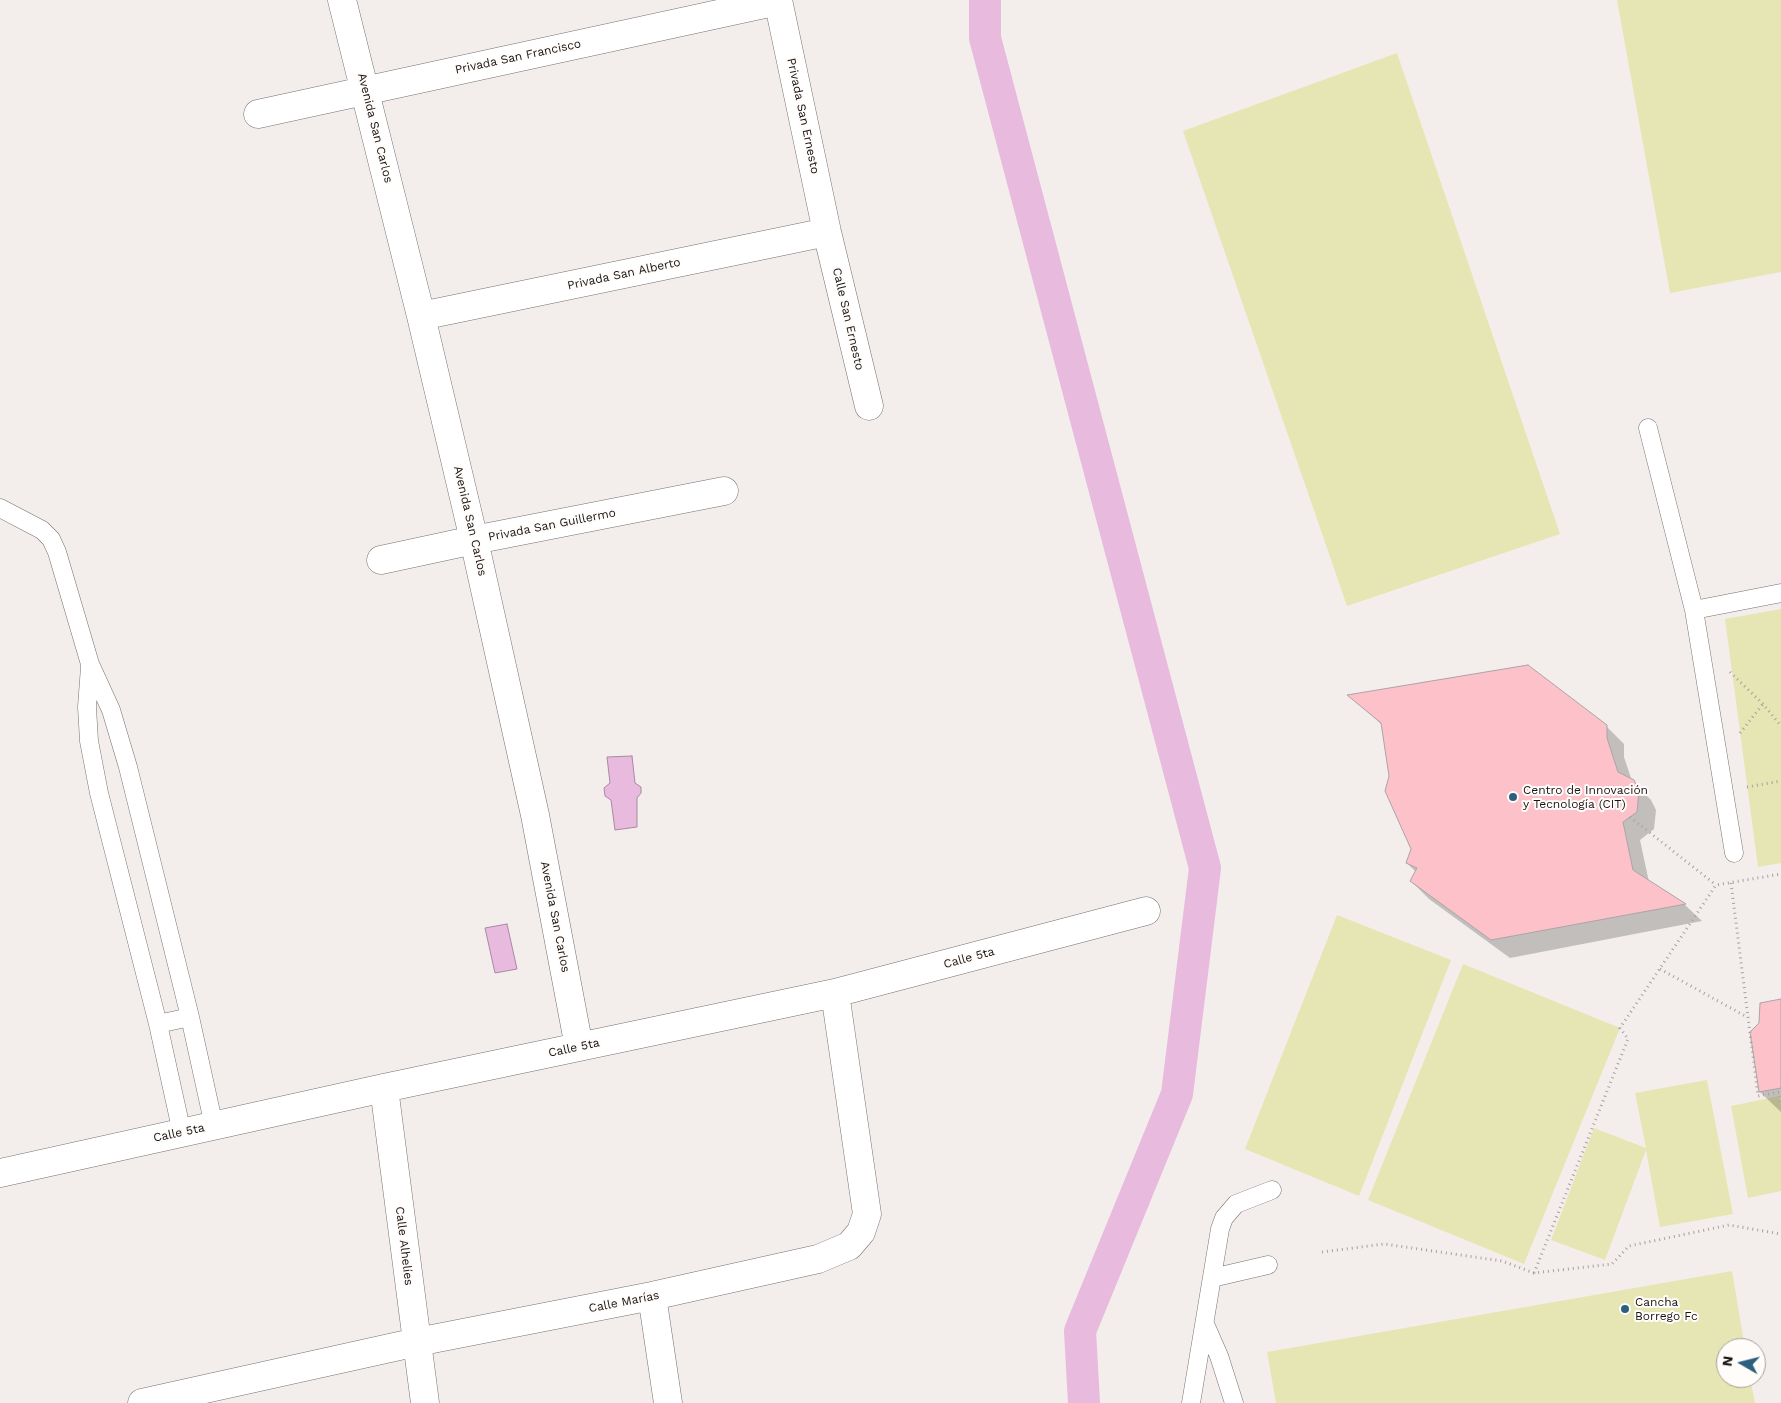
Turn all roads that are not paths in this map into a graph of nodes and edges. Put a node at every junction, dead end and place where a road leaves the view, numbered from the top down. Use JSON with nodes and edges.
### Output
{"nodes":[{"id":1,"x":342,"y":0,"type":"edge"},
{"id":2,"x":778,"y":0,"type":"edge"},
{"id":3,"x":366,"y":90,"type":"junction"},
{"id":4,"x":258,"y":114,"type":"dead end"},
{"id":5,"x":827,"y":232,"type":"junction"},
{"id":6,"x":421,"y":316,"type":"junction"},
{"id":7,"x":868,"y":406,"type":"dead end"},
{"id":8,"x":1648,"y":428,"type":"dead end"},
{"id":9,"x":724,"y":491,"type":"dead end"},
{"id":10,"x":0,"y":508,"type":"edge"},
{"id":11,"x":474,"y":540,"type":"junction"},
{"id":12,"x":381,"y":560,"type":"dead end"},
{"id":13,"x":1781,"y":594,"type":"edge"},
{"id":14,"x":1694,"y":610,"type":"junction"},
{"id":15,"x":90,"y":664,"type":"junction"},
{"id":16,"x":1734,"y":852,"type":"dead end"},
{"id":17,"x":1146,"y":912,"type":"dead end"},
{"id":18,"x":835,"y":993,"type":"junction"},
{"id":19,"x":190,"y":1017,"type":"junction"},
{"id":20,"x":158,"y":1024,"type":"junction"},
{"id":21,"x":579,"y":1047,"type":"junction"},
{"id":22,"x":384,"y":1088,"type":"junction"},
{"id":23,"x":214,"y":1126,"type":"junction"},
{"id":24,"x":182,"y":1133,"type":"junction"},
{"id":25,"x":0,"y":1172,"type":"edge"},
{"id":26,"x":1272,"y":1190,"type":"dead end"},
{"id":27,"x":1268,"y":1265,"type":"dead end"},
{"id":28,"x":1212,"y":1278,"type":"junction"},
{"id":29,"x":652,"y":1296,"type":"junction"},
{"id":30,"x":1205,"y":1324,"type":"junction"},
{"id":31,"x":417,"y":1342,"type":"junction"},
{"id":32,"x":179,"y":1399,"type":"edge"},
{"id":33,"x":142,"y":1403,"type":"edge"},
{"id":34,"x":425,"y":1403,"type":"edge"},
{"id":35,"x":668,"y":1403,"type":"edge"},
{"id":36,"x":1192,"y":1403,"type":"edge"},
{"id":37,"x":1234,"y":1403,"type":"edge"}],
"edges":[{"from":1,"to":3,"type":"street","name":"Avenida San Carlos"},
{"from":2,"to":3,"type":"street","name":"Privada San Francisco"},
{"from":2,"to":5,"type":"street","name":"Privada San Ernesto"},
{"from":3,"to":4,"type":"street","name":"Privada San Francisco"},
{"from":3,"to":6,"type":"street","name":"Avenida San Carlos"},
{"from":5,"to":6,"type":"street","name":"Privada San Alberto"},
{"from":5,"to":7,"type":"street","name":"Calle San Ernesto"},
{"from":6,"to":11,"type":"street","name":"Avenida San Carlos"},
{"from":8,"to":14,"type":"lane"},
{"from":9,"to":11,"type":"street","name":"Privada San Guillermo"},
{"from":10,"to":15,"type":"lane"},
{"from":11,"to":12,"type":"street","name":"Privada San Guillermo"},
{"from":11,"to":21,"type":"street","name":"Avenida San Carlos"},
{"from":13,"to":14,"type":"lane"},
{"from":14,"to":16,"type":"lane"},
{"from":15,"to":19,"type":"lane"},
{"from":15,"to":20,"type":"lane"},
{"from":17,"to":18,"type":"street","name":"Calle 5ta"},
{"from":18,"to":21,"type":"street","name":"Calle 5ta"},
{"from":18,"to":29,"type":"street","name":"Calle Marías"},
{"from":19,"to":20,"type":"lane"},
{"from":19,"to":23,"type":"lane"},
{"from":20,"to":24,"type":"lane"},
{"from":21,"to":22,"type":"street","name":"Calle 5ta"},
{"from":22,"to":23,"type":"street","name":"Calle 5ta"},
{"from":22,"to":31,"type":"street","name":"Calle Alhelíes"},
{"from":23,"to":24,"type":"street","name":"Calle 5ta"},
{"from":24,"to":25,"type":"street","name":"Calle 5ta"},
{"from":26,"to":28,"type":"lane"},
{"from":27,"to":28,"type":"lane"},
{"from":28,"to":30,"type":"lane"},
{"from":29,"to":31,"type":"street","name":"Calle Marías"},
{"from":29,"to":35,"type":"street"},
{"from":30,"to":36,"type":"lane"},
{"from":30,"to":37,"type":"lane"},
{"from":31,"to":32,"type":"street","name":"Calle Marías"},
{"from":31,"to":34,"type":"street","name":"Calle Alhelíes"},
{"from":32,"to":33,"type":"street","name":"Calle Marías"}]}
